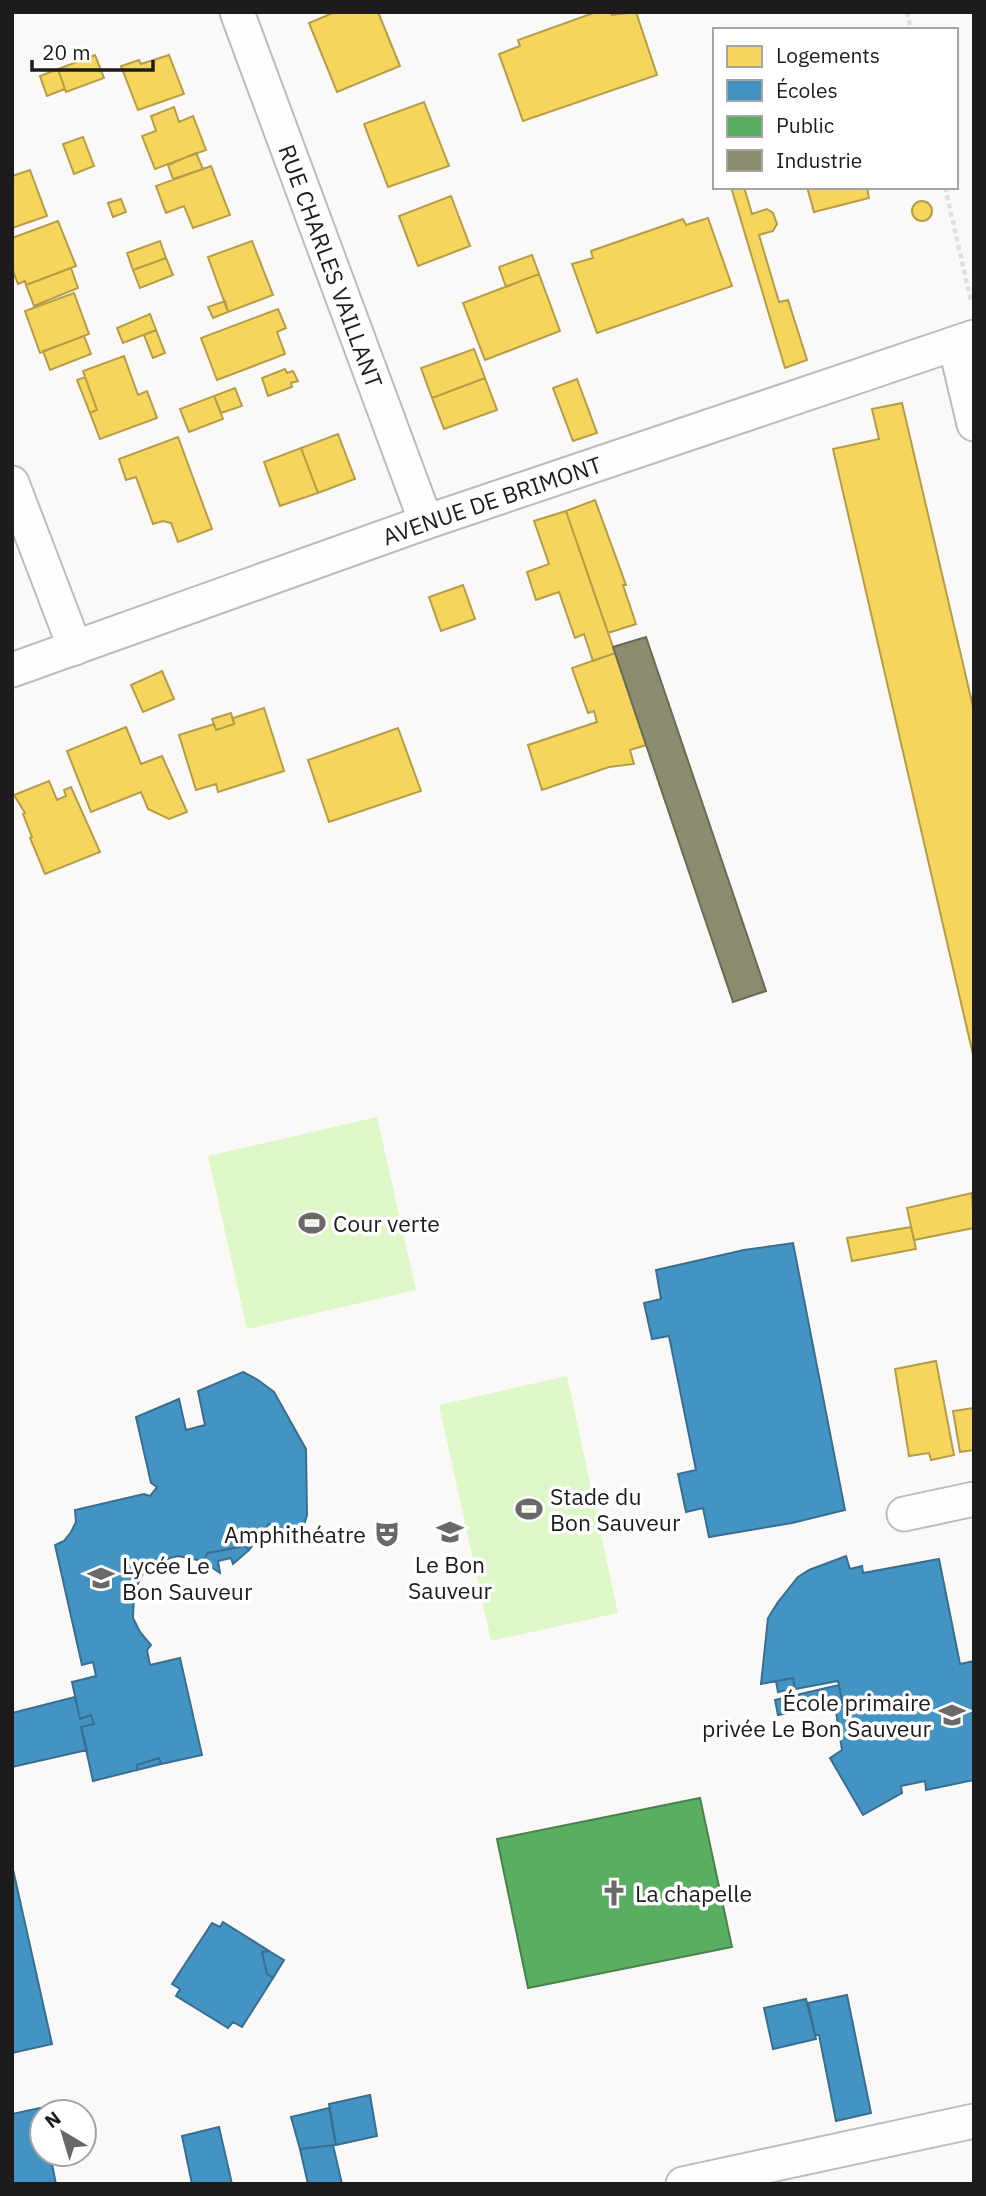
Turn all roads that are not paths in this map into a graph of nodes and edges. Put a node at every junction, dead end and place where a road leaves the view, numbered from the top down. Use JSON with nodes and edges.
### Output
{"nodes":[{"id":1,"x":237,"y":12,"type":"edge"},
{"id":2,"x":964,"y":340,"type":"edge"},
{"id":3,"x":974,"y":424,"type":"edge"},
{"id":4,"x":12,"y":483,"type":"edge"},
{"id":5,"x":426,"y":522,"type":"junction"},
{"id":6,"x":75,"y":648,"type":"junction"},
{"id":7,"x":12,"y":670,"type":"edge"},
{"id":8,"x":974,"y":1499,"type":"edge"},
{"id":9,"x":904,"y":1514,"type":"dead end"},
{"id":10,"x":974,"y":2121,"type":"edge"},
{"id":11,"x":682,"y":2184,"type":"edge"}],
"edges":[{"from":1,"to":5,"type":"street","name":"RUE CHARLES VAILLANT"},
{"from":2,"to":3,"type":"street"},
{"from":2,"to":5,"type":"street","name":"AVENUE DE BRIMONT"},
{"from":4,"to":6,"type":"street"},
{"from":5,"to":6,"type":"street","name":"AVENUE DE BRIMONT"},
{"from":6,"to":7,"type":"street","name":"AVENUE DE BRIMONT"},
{"from":8,"to":9,"type":"street"},
{"from":10,"to":11,"type":"street"}]}
